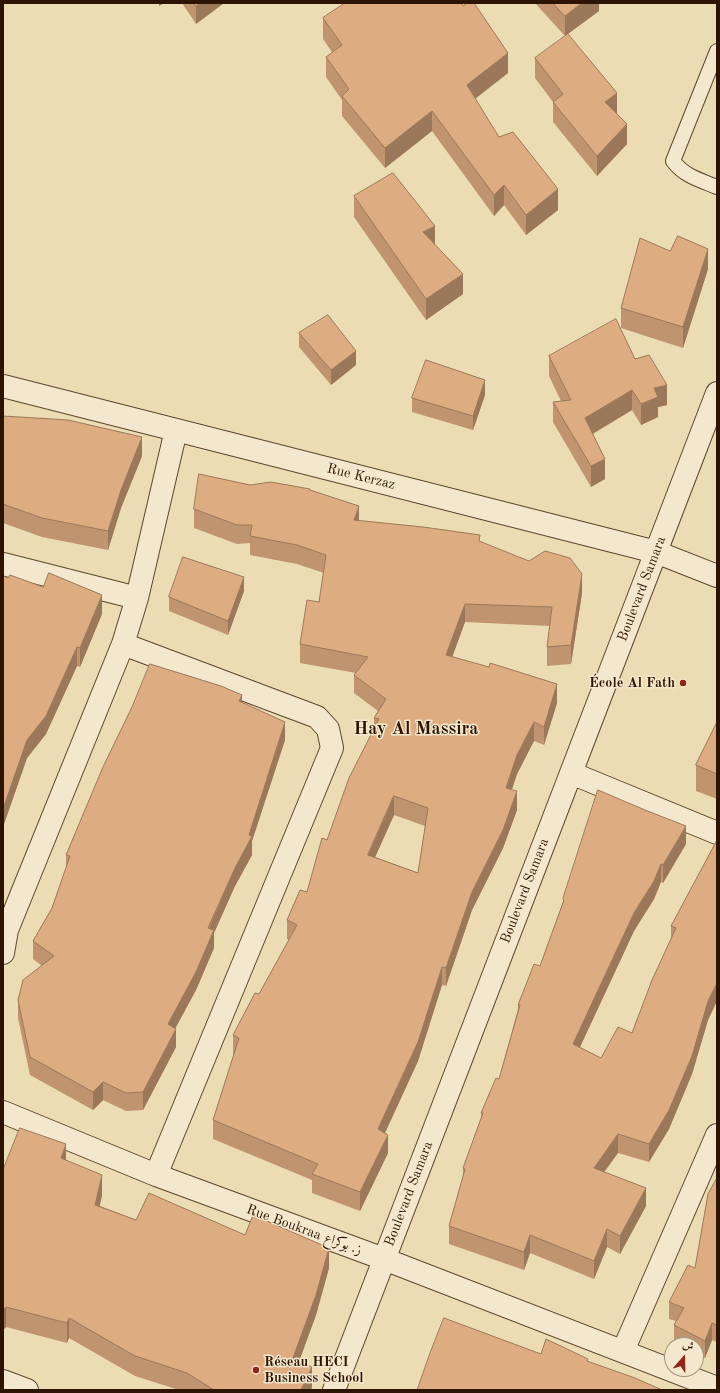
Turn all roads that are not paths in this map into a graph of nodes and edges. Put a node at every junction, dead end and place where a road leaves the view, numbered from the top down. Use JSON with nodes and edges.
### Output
{"nodes":[{"id":1,"x":717,"y":51,"type":"edge"},
{"id":2,"x":717,"y":187,"type":"edge"},
{"id":3,"x":3,"y":386,"type":"edge"},
{"id":4,"x":717,"y":393,"type":"edge"},
{"id":5,"x":176,"y":430,"type":"junction"},
{"id":6,"x":656,"y":552,"type":"junction"},
{"id":7,"x":3,"y":564,"type":"edge"},
{"id":8,"x":717,"y":576,"type":"edge"},
{"id":9,"x":137,"y":598,"type":"junction"},
{"id":10,"x":123,"y":644,"type":"junction"},
{"id":11,"x":571,"y":773,"type":"junction"},
{"id":12,"x":717,"y":833,"type":"edge"},
{"id":13,"x":5,"y":929,"type":"edge"},
{"id":14,"x":3,"y":953,"type":"edge"},
{"id":15,"x":3,"y":1112,"type":"edge"},
{"id":16,"x":717,"y":1135,"type":"edge"},
{"id":17,"x":156,"y":1175,"type":"junction"},
{"id":18,"x":384,"y":1259,"type":"junction"},
{"id":19,"x":624,"y":1351,"type":"junction"},
{"id":20,"x":3,"y":1381,"type":"edge"},
{"id":21,"x":717,"y":1388,"type":"edge"},
{"id":22,"x":27,"y":1390,"type":"edge"},
{"id":23,"x":334,"y":1390,"type":"edge"}],
"edges":[{"from":1,"to":2,"type":"lane"},
{"from":3,"to":5,"type":"street","name":"Rue Kerzaz"},
{"from":4,"to":6,"type":"street","name":"Boulevard Samara"},
{"from":5,"to":6,"type":"street","name":"Rue Kerzaz"},
{"from":5,"to":9,"type":"street"},
{"from":6,"to":8,"type":"street","name":"Rue Kerzaz"},
{"from":6,"to":11,"type":"street","name":"Boulevard Samara"},
{"from":7,"to":9,"type":"street"},
{"from":9,"to":10,"type":"street"},
{"from":10,"to":13,"type":"street"},
{"from":10,"to":17,"type":"street"},
{"from":11,"to":12,"type":"street"},
{"from":11,"to":18,"type":"street","name":"Boulevard Samara"},
{"from":13,"to":14,"type":"street"},
{"from":15,"to":17,"type":"street","name":"Rue Boukraa ز. بوكراع"},
{"from":16,"to":19,"type":"street"},
{"from":17,"to":18,"type":"street","name":"Rue Boukraa ز. بوكراع"},
{"from":18,"to":19,"type":"street","name":"Rue Boukraa ز. بوكراع"},
{"from":18,"to":23,"type":"street","name":"Boulevard Samara"},
{"from":19,"to":21,"type":"street","name":"Rue Boukraa ز. بوكراع"},
{"from":20,"to":22,"type":"street"}]}
